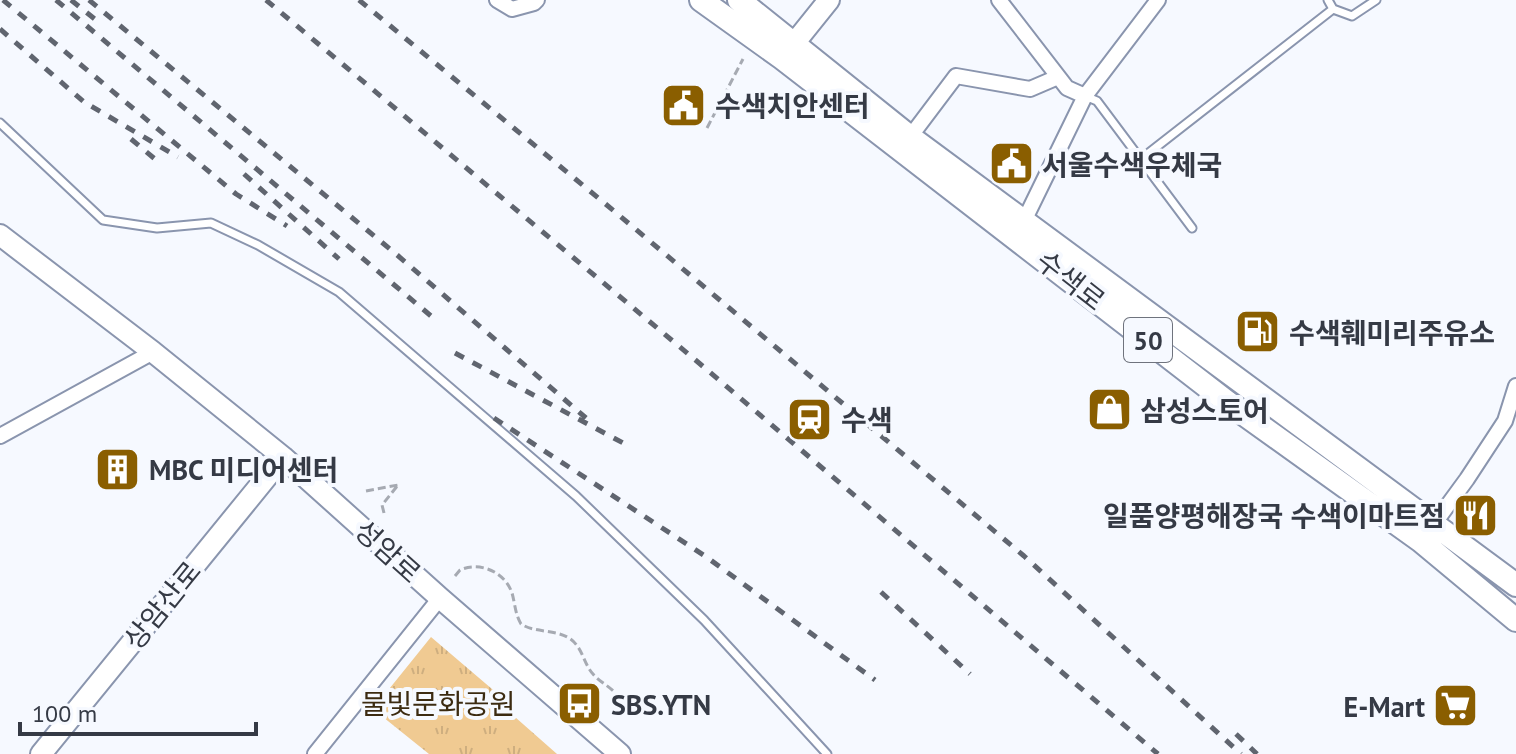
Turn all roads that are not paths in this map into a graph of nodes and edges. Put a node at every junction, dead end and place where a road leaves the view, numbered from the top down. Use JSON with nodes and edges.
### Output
{"nodes":[{"id":1,"x":497,"y":0,"type":"edge"},
{"id":2,"x":537,"y":0,"type":"edge"},
{"id":3,"x":701,"y":0,"type":"edge"},
{"id":4,"x":829,"y":0,"type":"edge"},
{"id":5,"x":1158,"y":0,"type":"edge"},
{"id":6,"x":1328,"y":0,"type":"edge"},
{"id":7,"x":1376,"y":0,"type":"edge"},
{"id":8,"x":749,"y":3,"type":"edge"},
{"id":9,"x":1002,"y":4,"type":"edge"},
{"id":10,"x":1333,"y":9,"type":"junction"},
{"id":11,"x":787,"y":51,"type":"junction"},
{"id":12,"x":1058,"y":77,"type":"junction"},
{"id":13,"x":1085,"y":96,"type":"junction"},
{"id":14,"x":0,"y":123,"type":"edge"},
{"id":15,"x":910,"y":137,"type":"junction"},
{"id":16,"x":1141,"y":159,"type":"junction"},
{"id":17,"x":1024,"y":221,"type":"junction"},
{"id":18,"x":1192,"y":228,"type":"dead end"},
{"id":19,"x":0,"y":235,"type":"edge"},
{"id":20,"x":153,"y":352,"type":"junction"},
{"id":21,"x":1516,"y":386,"type":"edge"},
{"id":22,"x":1295,"y":422,"type":"junction"},
{"id":23,"x":1510,"y":424,"type":"edge"},
{"id":24,"x":0,"y":436,"type":"edge"},
{"id":25,"x":1282,"y":441,"type":"junction"},
{"id":26,"x":283,"y":457,"type":"junction"},
{"id":27,"x":1434,"y":524,"type":"junction"},
{"id":28,"x":1516,"y":585,"type":"edge"},
{"id":29,"x":440,"y":598,"type":"junction"},
{"id":30,"x":1516,"y":620,"type":"edge"},
{"id":31,"x":41,"y":754,"type":"edge"},
{"id":32,"x":315,"y":754,"type":"edge"},
{"id":33,"x":620,"y":754,"type":"edge"},
{"id":34,"x":827,"y":754,"type":"edge"}],
"edges":[{"from":1,"to":2,"type":"street"},
{"from":3,"to":11,"type":"main road","name":"수색로","number":"50"},
{"from":4,"to":11,"type":"main road"},
{"from":5,"to":13,"type":"street"},
{"from":6,"to":10,"type":"lane"},
{"from":7,"to":10,"type":"lane"},
{"from":8,"to":11,"type":"main road","name":"수색로","number":"50"},
{"from":9,"to":12,"type":"street"},
{"from":10,"to":16,"type":"lane"},
{"from":11,"to":15,"type":"main road","name":"수색로","number":"50"},
{"from":11,"to":25,"type":"main road","name":"수색로","number":"50"},
{"from":12,"to":13,"type":"street"},
{"from":12,"to":15,"type":"street"},
{"from":13,"to":16,"type":"lane"},
{"from":13,"to":17,"type":"street"},
{"from":14,"to":34,"type":"lane"},
{"from":15,"to":17,"type":"main road","name":"수색로","number":"50"},
{"from":16,"to":18,"type":"lane"},
{"from":17,"to":22,"type":"main road","name":"수색로","number":"50"},
{"from":19,"to":20,"type":"main road","name":"성암로"},
{"from":20,"to":24,"type":"street"},
{"from":20,"to":26,"type":"main road","name":"성암로"},
{"from":21,"to":23,"type":"street"},
{"from":22,"to":25,"type":"main road"},
{"from":22,"to":27,"type":"main road","name":"수색로","number":"50"},
{"from":23,"to":27,"type":"street"},
{"from":25,"to":30,"type":"main road","name":"수색로","number":"50"},
{"from":26,"to":29,"type":"main road","name":"성암로"},
{"from":26,"to":31,"type":"main road","name":"상암산로"},
{"from":27,"to":28,"type":"main road","name":"수색로","number":"50"},
{"from":29,"to":32,"type":"street"},
{"from":29,"to":33,"type":"main road","name":"성암로"}]}
